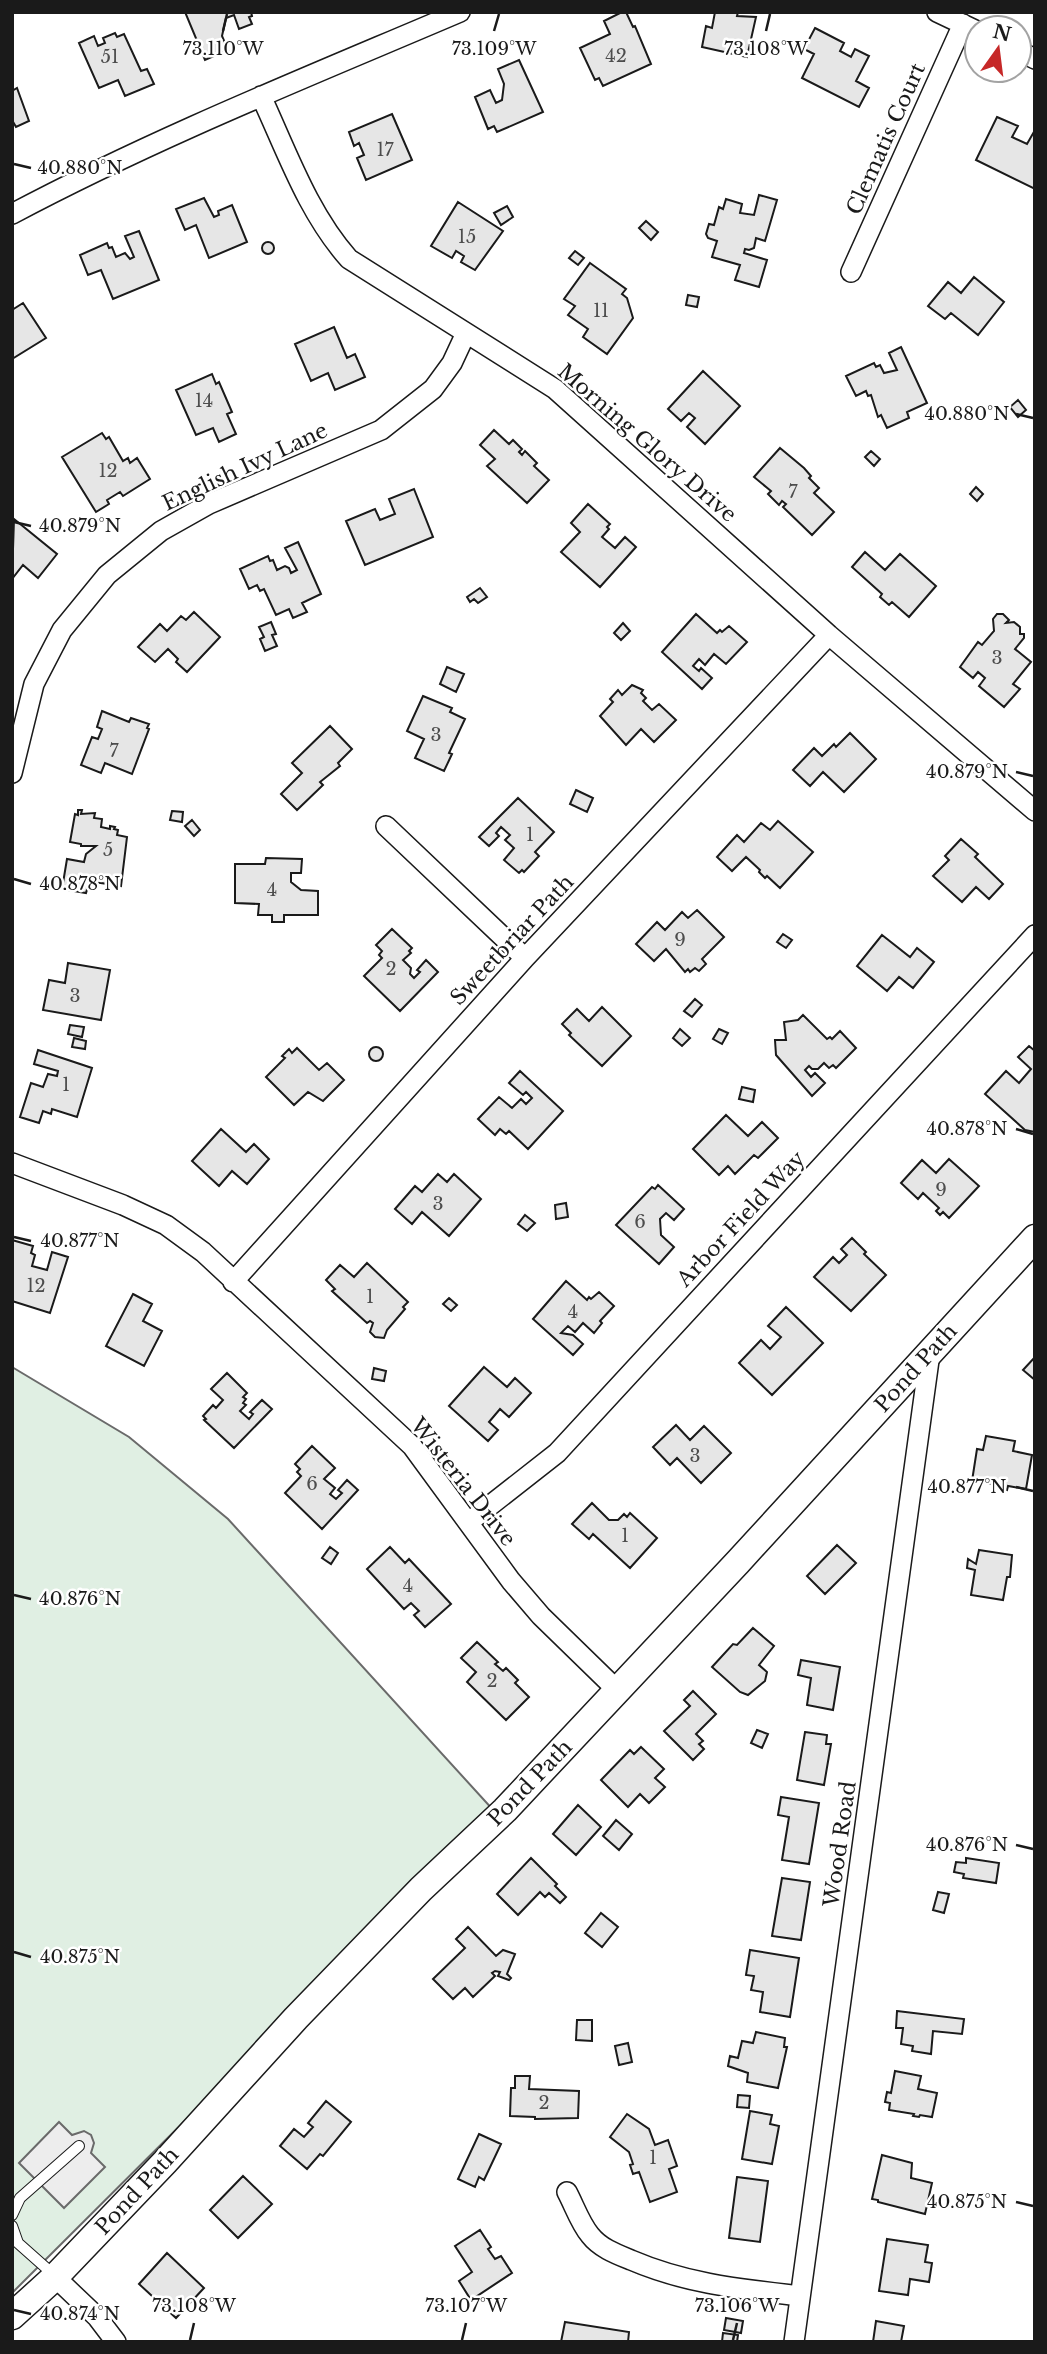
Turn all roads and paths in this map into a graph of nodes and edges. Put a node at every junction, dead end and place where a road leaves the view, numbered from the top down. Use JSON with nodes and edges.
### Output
{"nodes":[{"id":1,"x":460,"y":12,"type":"edge"},
{"id":2,"x":937,"y":12,"type":"edge"},
{"id":3,"x":963,"y":25,"type":"edge"},
{"id":4,"x":963,"y":42,"type":"edge"},
{"id":5,"x":261,"y":96,"type":"junction"},
{"id":6,"x":12,"y":214,"type":"edge"},
{"id":7,"x":851,"y":272,"type":"dead end"},
{"id":8,"x":466,"y":333,"type":"junction"},
{"id":9,"x":830,"y":635,"type":"junction"},
{"id":10,"x":12,"y":773,"type":"edge"},
{"id":11,"x":1035,"y":811,"type":"edge"},
{"id":12,"x":386,"y":826,"type":"dead end"},
{"id":13,"x":1035,"y":935,"type":"edge"},
{"id":14,"x":525,"y":958,"type":"junction"},
{"id":15,"x":12,"y":1163,"type":"edge"},
{"id":16,"x":1035,"y":1238,"type":"edge"},
{"id":17,"x":233,"y":1282,"type":"junction"},
{"id":18,"x":930,"y":1353,"type":"junction"},
{"id":19,"x":469,"y":1522,"type":"junction"},
{"id":20,"x":618,"y":1691,"type":"junction"},
{"id":21,"x":79,"y":2146,"type":"dead end"},
{"id":22,"x":567,"y":2192,"type":"dead end"},
{"id":23,"x":12,"y":2215,"type":"edge"},
{"id":24,"x":12,"y":2226,"type":"edge"},
{"id":25,"x":55,"y":2277,"type":"junction"},
{"id":26,"x":800,"y":2296,"type":"junction"},
{"id":27,"x":12,"y":2316,"type":"edge"},
{"id":28,"x":116,"y":2342,"type":"edge"},
{"id":29,"x":794,"y":2342,"type":"edge"}],
"edges":[{"from":1,"to":5,"type":"street"},
{"from":2,"to":3,"type":"street"},
{"from":4,"to":7,"type":"street","name":"Clematis Court"},
{"from":5,"to":6,"type":"street"},
{"from":5,"to":8,"type":"street","name":"Morning Glory Drive"},
{"from":8,"to":9,"type":"street","name":"Morning Glory Drive"},
{"from":8,"to":10,"type":"street","name":"English Ivy Lane"},
{"from":9,"to":11,"type":"street","name":"Morning Glory Drive"},
{"from":9,"to":14,"type":"street","name":"Sweetbriar Path"},
{"from":12,"to":14,"type":"street"},
{"from":13,"to":19,"type":"street","name":"Arbor Field Way"},
{"from":14,"to":17,"type":"street","name":"Sweetbriar Path"},
{"from":15,"to":17,"type":"street","name":"Wisteria Drive"},
{"from":16,"to":18,"type":"street","name":"Pond Path"},
{"from":17,"to":19,"type":"street","name":"Wisteria Drive"},
{"from":18,"to":20,"type":"street","name":"Pond Path"},
{"from":18,"to":26,"type":"street","name":"Wood Road"},
{"from":19,"to":20,"type":"street","name":"Wisteria Drive"},
{"from":20,"to":25,"type":"street","name":"Pond Path"},
{"from":21,"to":23,"type":"lane"},
{"from":22,"to":26,"type":"street"},
{"from":24,"to":25,"type":"lane"},
{"from":25,"to":27,"type":"street","name":"Pond Path"},
{"from":25,"to":28,"type":"street"},
{"from":26,"to":29,"type":"street","name":"Wood Road"}]}
